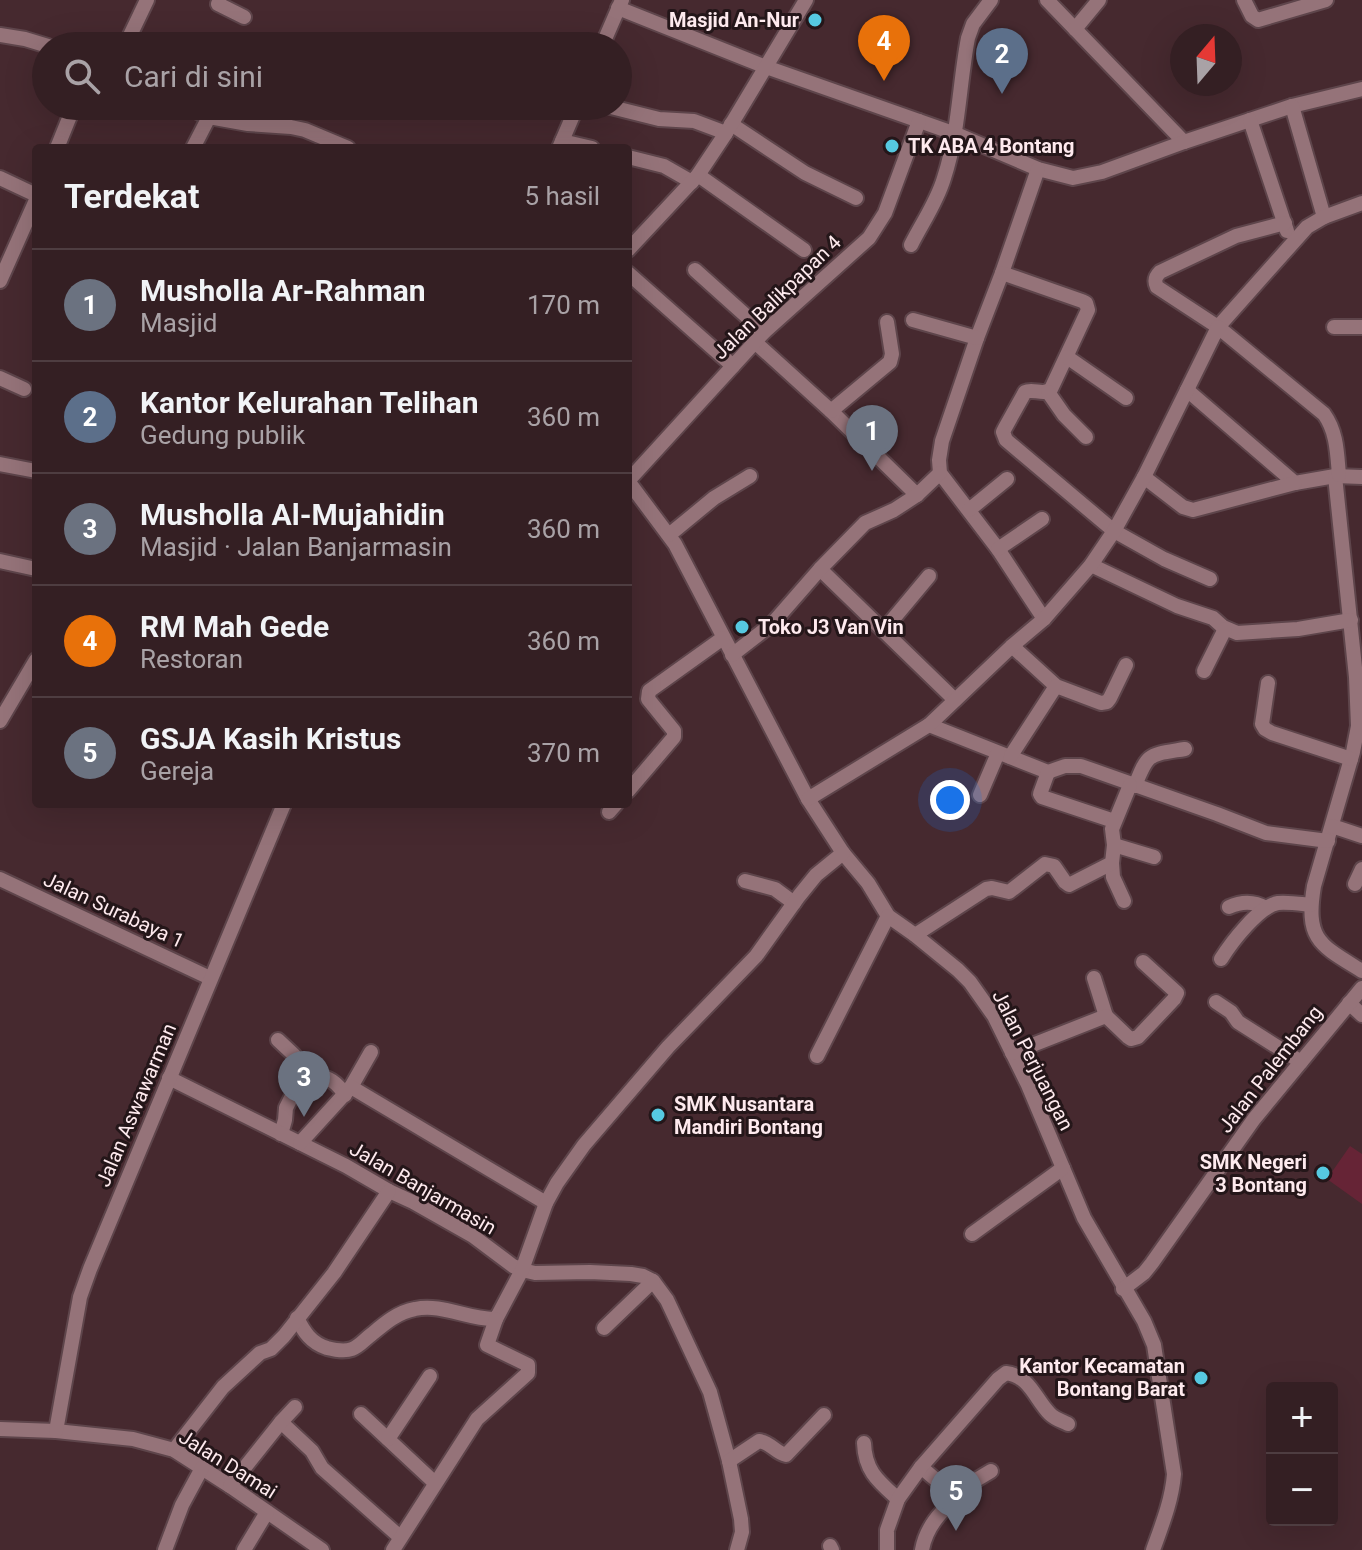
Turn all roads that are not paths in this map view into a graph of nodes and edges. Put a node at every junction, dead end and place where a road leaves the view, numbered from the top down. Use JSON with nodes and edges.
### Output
{"nodes":[{"id":1,"x":147,"y":0,"type":"edge"},
{"id":2,"x":806,"y":0,"type":"edge"},
{"id":3,"x":991,"y":0,"type":"edge"},
{"id":4,"x":1047,"y":0,"type":"edge"},
{"id":5,"x":1099,"y":0,"type":"edge"},
{"id":6,"x":1244,"y":0,"type":"edge"},
{"id":7,"x":1326,"y":0,"type":"edge"},
{"id":8,"x":216,"y":1,"type":"edge"},
{"id":9,"x":620,"y":4,"type":"edge"},
{"id":10,"x":244,"y":17,"type":"dead end"},
{"id":11,"x":1075,"y":29,"type":"junction"},
{"id":12,"x":132,"y":32,"type":"edge"},
{"id":13,"x":608,"y":32,"type":"edge"},
{"id":14,"x":0,"y":35,"type":"edge"},
{"id":15,"x":32,"y":41,"type":"edge"},
{"id":16,"x":766,"y":67,"type":"junction"},
{"id":17,"x":1362,"y":92,"type":"edge"},
{"id":18,"x":1292,"y":106,"type":"junction"},
{"id":19,"x":632,"y":112,"type":"edge"},
{"id":20,"x":68,"y":120,"type":"edge"},
{"id":21,"x":207,"y":120,"type":"edge"},
{"id":22,"x":226,"y":120,"type":"edge"},
{"id":23,"x":571,"y":120,"type":"edge"},
{"id":24,"x":1250,"y":120,"type":"junction"},
{"id":25,"x":919,"y":121,"type":"junction"},
{"id":26,"x":729,"y":129,"type":"junction"},
{"id":27,"x":956,"y":134,"type":"junction"},
{"id":28,"x":1184,"y":142,"type":"junction"},
{"id":29,"x":59,"y":144,"type":"edge"},
{"id":30,"x":195,"y":144,"type":"edge"},
{"id":31,"x":339,"y":144,"type":"edge"},
{"id":32,"x":561,"y":144,"type":"edge"},
{"id":33,"x":632,"y":158,"type":"edge"},
{"id":34,"x":1038,"y":169,"type":"junction"},
{"id":35,"x":0,"y":178,"type":"edge"},
{"id":36,"x":695,"y":179,"type":"junction"},
{"id":37,"x":32,"y":196,"type":"edge"},
{"id":38,"x":856,"y":198,"type":"dead end"},
{"id":39,"x":1362,"y":203,"type":"edge"},
{"id":40,"x":32,"y":207,"type":"edge"},
{"id":41,"x":1324,"y":217,"type":"junction"},
{"id":42,"x":1285,"y":223,"type":"junction"},
{"id":43,"x":911,"y":245,"type":"dead end"},
{"id":44,"x":632,"y":246,"type":"edge"},
{"id":45,"x":1291,"y":246,"type":"junction"},
{"id":46,"x":804,"y":250,"type":"dead end"},
{"id":47,"x":695,"y":270,"type":"dead end"},
{"id":48,"x":1002,"y":273,"type":"junction"},
{"id":49,"x":632,"y":277,"type":"edge"},
{"id":50,"x":0,"y":280,"type":"edge"},
{"id":51,"x":913,"y":320,"type":"dead end"},
{"id":52,"x":887,"y":322,"type":"dead end"},
{"id":53,"x":1218,"y":327,"type":"junction"},
{"id":54,"x":1334,"y":327,"type":"dead end"},
{"id":55,"x":1362,"y":327,"type":"edge"},
{"id":56,"x":759,"y":337,"type":"junction"},
{"id":57,"x":977,"y":338,"type":"junction"},
{"id":58,"x":1067,"y":357,"type":"junction"},
{"id":59,"x":733,"y":366,"type":"junction"},
{"id":60,"x":0,"y":378,"type":"edge"},
{"id":61,"x":24,"y":389,"type":"dead end"},
{"id":62,"x":1187,"y":390,"type":"junction"},
{"id":63,"x":1048,"y":392,"type":"junction"},
{"id":64,"x":1126,"y":398,"type":"dead end"},
{"id":65,"x":831,"y":411,"type":"junction"},
{"id":66,"x":1086,"y":437,"type":"dead end"},
{"id":67,"x":0,"y":464,"type":"edge"},
{"id":68,"x":32,"y":470,"type":"edge"},
{"id":69,"x":940,"y":473,"type":"junction"},
{"id":70,"x":750,"y":476,"type":"dead end"},
{"id":71,"x":1347,"y":476,"type":"edge"},
{"id":72,"x":1144,"y":477,"type":"junction"},
{"id":73,"x":1007,"y":479,"type":"dead end"},
{"id":74,"x":632,"y":480,"type":"edge"},
{"id":75,"x":1295,"y":483,"type":"junction"},
{"id":76,"x":632,"y":487,"type":"edge"},
{"id":77,"x":917,"y":495,"type":"junction"},
{"id":78,"x":969,"y":510,"type":"junction"},
{"id":79,"x":1042,"y":519,"type":"dead end"},
{"id":80,"x":1114,"y":531,"type":"junction"},
{"id":81,"x":669,"y":535,"type":"junction"},
{"id":82,"x":998,"y":549,"type":"junction"},
{"id":83,"x":0,"y":561,"type":"edge"},
{"id":84,"x":1091,"y":565,"type":"junction"},
{"id":85,"x":32,"y":568,"type":"edge"},
{"id":86,"x":820,"y":569,"type":"junction"},
{"id":87,"x":929,"y":576,"type":"dead end"},
{"id":88,"x":1210,"y":579,"type":"dead end"},
{"id":89,"x":1044,"y":619,"type":"junction"},
{"id":90,"x":1351,"y":620,"type":"junction"},
{"id":91,"x":1225,"y":629,"type":"junction"},
{"id":92,"x":884,"y":630,"type":"junction"},
{"id":93,"x":723,"y":638,"type":"junction"},
{"id":94,"x":1012,"y":646,"type":"junction"},
{"id":95,"x":732,"y":655,"type":"junction"},
{"id":96,"x":1126,"y":665,"type":"dead end"},
{"id":97,"x":32,"y":667,"type":"edge"},
{"id":98,"x":1204,"y":671,"type":"dead end"},
{"id":99,"x":1268,"y":683,"type":"dead end"},
{"id":100,"x":1056,"y":686,"type":"junction"},
{"id":101,"x":955,"y":700,"type":"junction"},
{"id":102,"x":0,"y":721,"type":"edge"},
{"id":103,"x":929,"y":725,"type":"junction"},
{"id":104,"x":1185,"y":749,"type":"dead end"},
{"id":105,"x":1004,"y":755,"type":"junction"},
{"id":106,"x":1351,"y":759,"type":"junction"},
{"id":107,"x":1048,"y":772,"type":"junction"},
{"id":108,"x":1132,"y":785,"type":"junction"},
{"id":109,"x":632,"y":786,"type":"edge"},
{"id":110,"x":980,"y":795,"type":"dead end"},
{"id":111,"x":808,"y":799,"type":"junction"},
{"id":112,"x":282,"y":808,"type":"edge"},
{"id":113,"x":1114,"y":821,"type":"junction"},
{"id":114,"x":1343,"y":833,"type":"edge"},
{"id":115,"x":1114,"y":845,"type":"junction"},
{"id":116,"x":843,"y":853,"type":"junction"},
{"id":117,"x":1154,"y":857,"type":"dead end"},
{"id":118,"x":1112,"y":863,"type":"junction"},
{"id":119,"x":1362,"y":869,"type":"edge"},
{"id":120,"x":0,"y":879,"type":"edge"},
{"id":121,"x":745,"y":881,"type":"dead end"},
{"id":122,"x":1355,"y":884,"type":"dead end"},
{"id":123,"x":1124,"y":901,"type":"dead end"},
{"id":124,"x":794,"y":903,"type":"junction"},
{"id":125,"x":1311,"y":905,"type":"junction"},
{"id":126,"x":1229,"y":907,"type":"dead end"},
{"id":127,"x":1266,"y":908,"type":"junction"},
{"id":128,"x":888,"y":916,"type":"junction"},
{"id":129,"x":915,"y":935,"type":"junction"},
{"id":130,"x":1221,"y":959,"type":"dead end"},
{"id":131,"x":1143,"y":962,"type":"dead end"},
{"id":132,"x":1362,"y":971,"type":"edge"},
{"id":133,"x":210,"y":978,"type":"junction"},
{"id":134,"x":1094,"y":978,"type":"dead end"},
{"id":135,"x":1362,"y":988,"type":"edge"},
{"id":136,"x":1216,"y":1002,"type":"dead end"},
{"id":137,"x":1349,"y":1003,"type":"junction"},
{"id":138,"x":1362,"y":1015,"type":"edge"},
{"id":139,"x":1106,"y":1016,"type":"junction"},
{"id":140,"x":278,"y":1040,"type":"dead end"},
{"id":141,"x":371,"y":1052,"type":"dead end"},
{"id":142,"x":1012,"y":1053,"type":"junction"},
{"id":143,"x":817,"y":1056,"type":"dead end"},
{"id":144,"x":1301,"y":1062,"type":"junction"},
{"id":145,"x":169,"y":1078,"type":"junction"},
{"id":146,"x":299,"y":1082,"type":"junction"},
{"id":147,"x":348,"y":1091,"type":"junction"},
{"id":148,"x":281,"y":1134,"type":"junction"},
{"id":149,"x":300,"y":1143,"type":"junction"},
{"id":150,"x":1063,"y":1168,"type":"junction"},
{"id":151,"x":389,"y":1191,"type":"junction"},
{"id":152,"x":546,"y":1203,"type":"junction"},
{"id":153,"x":972,"y":1234,"type":"dead end"},
{"id":154,"x":522,"y":1270,"type":"junction"},
{"id":155,"x":653,"y":1281,"type":"junction"},
{"id":156,"x":1123,"y":1289,"type":"junction"},
{"id":157,"x":296,"y":1320,"type":"junction"},
{"id":158,"x":495,"y":1322,"type":"junction"},
{"id":159,"x":604,"y":1328,"type":"dead end"},
{"id":160,"x":430,"y":1376,"type":"dead end"},
{"id":161,"x":295,"y":1407,"type":"dead end"},
{"id":162,"x":361,"y":1414,"type":"dead end"},
{"id":163,"x":824,"y":1415,"type":"dead end"},
{"id":164,"x":281,"y":1422,"type":"junction"},
{"id":165,"x":1068,"y":1424,"type":"dead end"},
{"id":166,"x":0,"y":1429,"type":"edge"},
{"id":167,"x":56,"y":1431,"type":"junction"},
{"id":168,"x":388,"y":1439,"type":"junction"},
{"id":169,"x":864,"y":1443,"type":"dead end"},
{"id":170,"x":174,"y":1450,"type":"junction"},
{"id":171,"x":729,"y":1461,"type":"junction"},
{"id":172,"x":921,"y":1467,"type":"junction"},
{"id":173,"x":202,"y":1468,"type":"junction"},
{"id":174,"x":991,"y":1471,"type":"dead end"},
{"id":175,"x":435,"y":1483,"type":"junction"},
{"id":176,"x":230,"y":1486,"type":"junction"},
{"id":177,"x":956,"y":1497,"type":"junction"},
{"id":178,"x":898,"y":1499,"type":"junction"},
{"id":179,"x":267,"y":1512,"type":"junction"},
{"id":180,"x":396,"y":1543,"type":"edge"},
{"id":181,"x":165,"y":1550,"type":"edge"},
{"id":182,"x":244,"y":1550,"type":"edge"},
{"id":183,"x":322,"y":1550,"type":"edge"},
{"id":184,"x":737,"y":1550,"type":"edge"},
{"id":185,"x":887,"y":1550,"type":"edge"},
{"id":186,"x":922,"y":1550,"type":"edge"},
{"id":187,"x":1153,"y":1550,"type":"edge"}],
"edges":[{"from":1,"to":12,"type":"street"},
{"from":2,"to":16,"type":"street"},
{"from":3,"to":27,"type":"street"},
{"from":4,"to":11,"type":"street"},
{"from":5,"to":11,"type":"street"},
{"from":6,"to":7,"type":"street"},
{"from":8,"to":10,"type":"street"},
{"from":9,"to":13,"type":"street"},
{"from":9,"to":16,"type":"street"},
{"from":11,"to":28,"type":"street"},
{"from":14,"to":15,"type":"street"},
{"from":16,"to":25,"type":"street"},
{"from":16,"to":26,"type":"street"},
{"from":17,"to":18,"type":"street"},
{"from":18,"to":24,"type":"street"},
{"from":18,"to":41,"type":"street"},
{"from":19,"to":26,"type":"street"},
{"from":20,"to":29,"type":"street"},
{"from":21,"to":30,"type":"street"},
{"from":22,"to":31,"type":"street"},
{"from":23,"to":32,"type":"street"},
{"from":24,"to":28,"type":"street"},
{"from":24,"to":42,"type":"street"},
{"from":25,"to":27,"type":"street"},
{"from":25,"to":56,"type":"street","name":"Jalan Balikpapan 4"},
{"from":26,"to":36,"type":"street"},
{"from":26,"to":38,"type":"street"},
{"from":27,"to":34,"type":"street"},
{"from":27,"to":43,"type":"street"},
{"from":28,"to":34,"type":"street"},
{"from":33,"to":36,"type":"street"},
{"from":34,"to":48,"type":"street"},
{"from":35,"to":37,"type":"street"},
{"from":36,"to":44,"type":"street"},
{"from":36,"to":46,"type":"street"},
{"from":39,"to":41,"type":"street"},
{"from":40,"to":50,"type":"street"},
{"from":41,"to":45,"type":"street"},
{"from":42,"to":45,"type":"street"},
{"from":42,"to":53,"type":"street"},
{"from":45,"to":53,"type":"street"},
{"from":47,"to":56,"type":"street"},
{"from":48,"to":57,"type":"street"},
{"from":48,"to":58,"type":"street"},
{"from":49,"to":59,"type":"street"},
{"from":51,"to":57,"type":"street"},
{"from":52,"to":65,"type":"street"},
{"from":53,"to":62,"type":"street"},
{"from":53,"to":71,"type":"street"},
{"from":54,"to":55,"type":"street"},
{"from":56,"to":59,"type":"street","name":"Jalan Balikpapan 4"},
{"from":56,"to":65,"type":"street"},
{"from":57,"to":69,"type":"street"},
{"from":58,"to":63,"type":"street"},
{"from":58,"to":64,"type":"street"},
{"from":59,"to":74,"type":"street","name":"Jalan Balikpapan 4"},
{"from":60,"to":61,"type":"street"},
{"from":62,"to":72,"type":"street"},
{"from":62,"to":75,"type":"street"},
{"from":63,"to":66,"type":"street"},
{"from":63,"to":80,"type":"street"},
{"from":65,"to":77,"type":"street"},
{"from":67,"to":68,"type":"street"},
{"from":69,"to":77,"type":"street"},
{"from":69,"to":78,"type":"street"},
{"from":70,"to":81,"type":"street"},
{"from":71,"to":75,"type":"street"},
{"from":71,"to":90,"type":"street"},
{"from":72,"to":75,"type":"street"},
{"from":72,"to":80,"type":"street"},
{"from":73,"to":78,"type":"street"},
{"from":76,"to":81,"type":"street","name":"Jalan Perjuangan"},
{"from":77,"to":86,"type":"street"},
{"from":78,"to":82,"type":"street"},
{"from":79,"to":82,"type":"street"},
{"from":80,"to":84,"type":"street"},
{"from":80,"to":88,"type":"street"},
{"from":81,"to":93,"type":"street","name":"Jalan Perjuangan"},
{"from":82,"to":89,"type":"street"},
{"from":83,"to":85,"type":"street"},
{"from":84,"to":89,"type":"street"},
{"from":84,"to":91,"type":"street"},
{"from":86,"to":92,"type":"street"},
{"from":86,"to":95,"type":"street"},
{"from":87,"to":92,"type":"street"},
{"from":89,"to":94,"type":"street"},
{"from":90,"to":91,"type":"street"},
{"from":90,"to":106,"type":"street"},
{"from":91,"to":98,"type":"street"},
{"from":92,"to":101,"type":"street"},
{"from":93,"to":95,"type":"street","name":"Jalan Perjuangan"},
{"from":93,"to":109,"type":"street"},
{"from":94,"to":100,"type":"street"},
{"from":94,"to":101,"type":"street"},
{"from":95,"to":111,"type":"street","name":"Jalan Perjuangan"},
{"from":96,"to":100,"type":"street"},
{"from":97,"to":102,"type":"street"},
{"from":99,"to":106,"type":"street"},
{"from":100,"to":105,"type":"street"},
{"from":101,"to":103,"type":"street"},
{"from":103,"to":105,"type":"street"},
{"from":103,"to":111,"type":"street"},
{"from":104,"to":108,"type":"street"},
{"from":105,"to":107,"type":"street"},
{"from":105,"to":110,"type":"street"},
{"from":106,"to":114,"type":"street"},
{"from":107,"to":108,"type":"street"},
{"from":107,"to":113,"type":"street"},
{"from":108,"to":113,"type":"street"},
{"from":108,"to":114,"type":"street"},
{"from":111,"to":116,"type":"street","name":"Jalan Perjuangan"},
{"from":112,"to":133,"type":"street","name":"Jalan Aswawarman"},
{"from":113,"to":115,"type":"street"},
{"from":114,"to":125,"type":"street"},
{"from":115,"to":117,"type":"street"},
{"from":115,"to":118,"type":"street"},
{"from":116,"to":124,"type":"street"},
{"from":116,"to":128,"type":"street","name":"Jalan Perjuangan"},
{"from":118,"to":123,"type":"street"},
{"from":118,"to":129,"type":"street"},
{"from":119,"to":122,"type":"street"},
{"from":120,"to":133,"type":"street","name":"Jalan Surabaya 1"},
{"from":121,"to":124,"type":"street"},
{"from":124,"to":152,"type":"street"},
{"from":125,"to":127,"type":"street"},
{"from":125,"to":132,"type":"street"},
{"from":126,"to":127,"type":"street"},
{"from":127,"to":130,"type":"street"},
{"from":128,"to":129,"type":"street","name":"Jalan Perjuangan"},
{"from":128,"to":143,"type":"street"},
{"from":129,"to":142,"type":"street","name":"Jalan Perjuangan"},
{"from":131,"to":139,"type":"street"},
{"from":133,"to":145,"type":"street","name":"Jalan Aswawarman"},
{"from":134,"to":139,"type":"street"},
{"from":135,"to":137,"type":"street","name":"Jalan Palembang"},
{"from":136,"to":144,"type":"street"},
{"from":137,"to":138,"type":"street"},
{"from":137,"to":144,"type":"street","name":"Jalan Palembang"},
{"from":139,"to":142,"type":"street"},
{"from":140,"to":146,"type":"street"},
{"from":141,"to":147,"type":"street"},
{"from":142,"to":150,"type":"street","name":"Jalan Perjuangan"},
{"from":144,"to":156,"type":"street","name":"Jalan Palembang"},
{"from":145,"to":148,"type":"street","name":"Jalan Banjarmasin"},
{"from":145,"to":167,"type":"street","name":"Jalan Aswawarman"},
{"from":146,"to":147,"type":"street"},
{"from":146,"to":148,"type":"street"},
{"from":147,"to":149,"type":"street"},
{"from":147,"to":152,"type":"street"},
{"from":148,"to":149,"type":"street","name":"Jalan Banjarmasin"},
{"from":149,"to":151,"type":"street","name":"Jalan Banjarmasin"},
{"from":150,"to":153,"type":"street"},
{"from":150,"to":156,"type":"street","name":"Jalan Perjuangan"},
{"from":151,"to":154,"type":"street","name":"Jalan Banjarmasin"},
{"from":151,"to":157,"type":"street"},
{"from":152,"to":154,"type":"street"},
{"from":154,"to":155,"type":"street"},
{"from":154,"to":158,"type":"street"},
{"from":155,"to":159,"type":"street"},
{"from":155,"to":171,"type":"street"},
{"from":156,"to":187,"type":"street","name":"Jalan Perjuangan"},
{"from":157,"to":158,"type":"street"},
{"from":157,"to":170,"type":"street"},
{"from":158,"to":175,"type":"street"},
{"from":160,"to":168,"type":"street"},
{"from":161,"to":164,"type":"street"},
{"from":162,"to":168,"type":"street"},
{"from":163,"to":171,"type":"street"},
{"from":164,"to":176,"type":"street"},
{"from":164,"to":180,"type":"street"},
{"from":165,"to":172,"type":"street"},
{"from":166,"to":167,"type":"street","name":"Jalan Damai"},
{"from":167,"to":170,"type":"street","name":"Jalan Damai"},
{"from":168,"to":175,"type":"street"},
{"from":169,"to":178,"type":"street"},
{"from":170,"to":173,"type":"street","name":"Jalan Damai"},
{"from":171,"to":184,"type":"street"},
{"from":172,"to":177,"type":"street"},
{"from":172,"to":178,"type":"street"},
{"from":173,"to":176,"type":"street","name":"Jalan Damai"},
{"from":173,"to":181,"type":"street"},
{"from":174,"to":177,"type":"street"},
{"from":175,"to":180,"type":"street"},
{"from":176,"to":179,"type":"street","name":"Jalan Damai"},
{"from":177,"to":186,"type":"street"},
{"from":178,"to":185,"type":"street"},
{"from":179,"to":182,"type":"street"},
{"from":179,"to":183,"type":"street","name":"Jalan Damai"}]}
